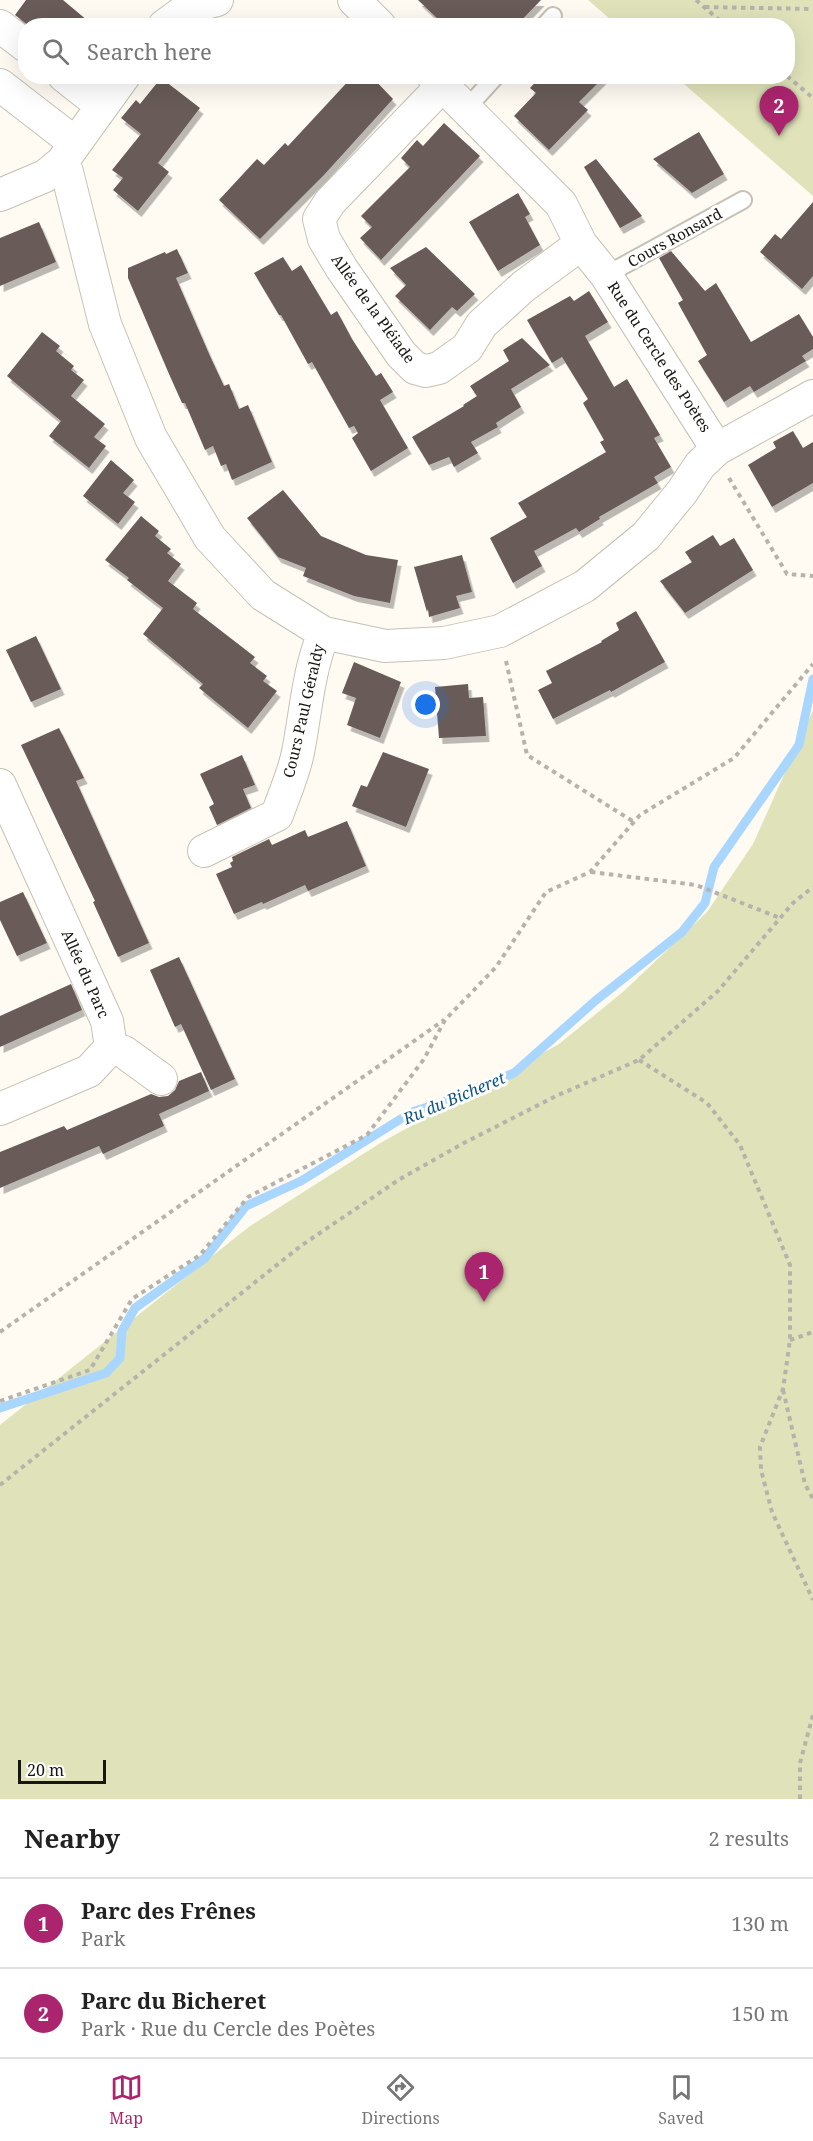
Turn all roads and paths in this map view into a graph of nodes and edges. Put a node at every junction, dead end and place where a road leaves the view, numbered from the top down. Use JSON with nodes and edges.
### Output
{"nodes":[{"id":1,"x":217,"y":0,"type":"edge"},
{"id":2,"x":354,"y":0,"type":"edge"},
{"id":3,"x":696,"y":0,"type":"edge"},
{"id":4,"x":705,"y":7,"type":"junction"},
{"id":5,"x":813,"y":9,"type":"edge"},
{"id":6,"x":175,"y":18,"type":"edge"},
{"id":7,"x":372,"y":18,"type":"edge"},
{"id":8,"x":717,"y":18,"type":"edge"},
{"id":9,"x":0,"y":26,"type":"edge"},
{"id":10,"x":18,"y":40,"type":"edge"},
{"id":11,"x":795,"y":83,"type":"edge"},
{"id":12,"x":74,"y":84,"type":"edge"},
{"id":13,"x":118,"y":84,"type":"edge"},
{"id":14,"x":435,"y":84,"type":"edge"},
{"id":15,"x":441,"y":84,"type":"edge"},
{"id":16,"x":489,"y":84,"type":"edge"},
{"id":17,"x":0,"y":85,"type":"edge"},
{"id":18,"x":813,"y":98,"type":"edge"},
{"id":19,"x":102,"y":106,"type":"junction"},
{"id":20,"x":466,"y":109,"type":"junction"},
{"id":21,"x":68,"y":153,"type":"junction"},
{"id":22,"x":0,"y":195,"type":"edge"},
{"id":23,"x":743,"y":200,"type":"dead end"},
{"id":24,"x":581,"y":244,"type":"junction"},
{"id":25,"x":606,"y":275,"type":"junction"},
{"id":26,"x":813,"y":396,"type":"edge"},
{"id":27,"x":717,"y":449,"type":"junction"},
{"id":28,"x":813,"y":576,"type":"edge"},
{"id":29,"x":500,"y":631,"type":"junction"},
{"id":30,"x":324,"y":633,"type":"junction"},
{"id":31,"x":813,"y":664,"type":"edge"},
{"id":32,"x":0,"y":785,"type":"edge"},
{"id":33,"x":634,"y":822,"type":"junction"},
{"id":34,"x":204,"y":851,"type":"dead end"},
{"id":35,"x":590,"y":872,"type":"junction"},
{"id":36,"x":697,"y":886,"type":"junction"},
{"id":37,"x":813,"y":887,"type":"edge"},
{"id":38,"x":722,"y":893,"type":"dead end"},
{"id":39,"x":781,"y":918,"type":"junction"},
{"id":40,"x":445,"y":1020,"type":"junction"},
{"id":41,"x":111,"y":1047,"type":"junction"},
{"id":42,"x":639,"y":1060,"type":"junction"},
{"id":43,"x":161,"y":1079,"type":"dead end"},
{"id":44,"x":0,"y":1109,"type":"edge"},
{"id":45,"x":0,"y":1332,"type":"edge"},
{"id":46,"x":813,"y":1332,"type":"edge"},
{"id":47,"x":790,"y":1340,"type":"junction"},
{"id":48,"x":783,"y":1389,"type":"junction"},
{"id":49,"x":0,"y":1401,"type":"edge"},
{"id":50,"x":0,"y":1485,"type":"edge"},
{"id":51,"x":813,"y":1499,"type":"edge"},
{"id":52,"x":813,"y":1600,"type":"edge"},
{"id":53,"x":813,"y":1715,"type":"edge"},
{"id":54,"x":800,"y":1799,"type":"edge"}],
"edges":[{"from":1,"to":6,"type":"street"},
{"from":2,"to":7,"type":"street"},
{"from":3,"to":4,"type":"path"},
{"from":4,"to":5,"type":"path"},
{"from":4,"to":8,"type":"path"},
{"from":9,"to":10,"type":"street"},
{"from":11,"to":18,"type":"path"},
{"from":12,"to":19,"type":"street"},
{"from":13,"to":19,"type":"street"},
{"from":14,"to":24,"type":"street","name":"Allée de la Pléiade"},
{"from":15,"to":20,"type":"street","name":"Rue du Cercle des Poètes"},
{"from":16,"to":20,"type":"lane"},
{"from":17,"to":21,"type":"street"},
{"from":19,"to":21,"type":"street"},
{"from":20,"to":24,"type":"street","name":"Rue du Cercle des Poètes"},
{"from":21,"to":22,"type":"street"},
{"from":21,"to":30,"type":"street","name":"Rue du Cercle des Poètes"},
{"from":23,"to":25,"type":"lane","name":"Cours Ronsard"},
{"from":24,"to":25,"type":"street","name":"Rue du Cercle des Poètes"},
{"from":25,"to":27,"type":"street","name":"Rue du Cercle des Poètes"},
{"from":26,"to":27,"type":"street"},
{"from":27,"to":28,"type":"path"},
{"from":27,"to":29,"type":"street","name":"Rue du Cercle des Poètes"},
{"from":29,"to":30,"type":"street","name":"Rue du Cercle des Poètes"},
{"from":29,"to":33,"type":"path"},
{"from":30,"to":34,"type":"street","name":"Cours Paul Géraldy"},
{"from":31,"to":33,"type":"path"},
{"from":32,"to":41,"type":"street","name":"Allée du Parc"},
{"from":33,"to":35,"type":"path"},
{"from":35,"to":36,"type":"path"},
{"from":35,"to":40,"type":"path"},
{"from":36,"to":38,"type":"path"},
{"from":36,"to":39,"type":"path"},
{"from":37,"to":39,"type":"path"},
{"from":39,"to":42,"type":"path"},
{"from":40,"to":45,"type":"path"},
{"from":40,"to":49,"type":"path"},
{"from":41,"to":43,"type":"street"},
{"from":41,"to":44,"type":"street"},
{"from":42,"to":47,"type":"path"},
{"from":42,"to":50,"type":"path"},
{"from":46,"to":47,"type":"path"},
{"from":47,"to":48,"type":"path"},
{"from":48,"to":51,"type":"path"},
{"from":48,"to":52,"type":"path"},
{"from":53,"to":54,"type":"path"}]}
